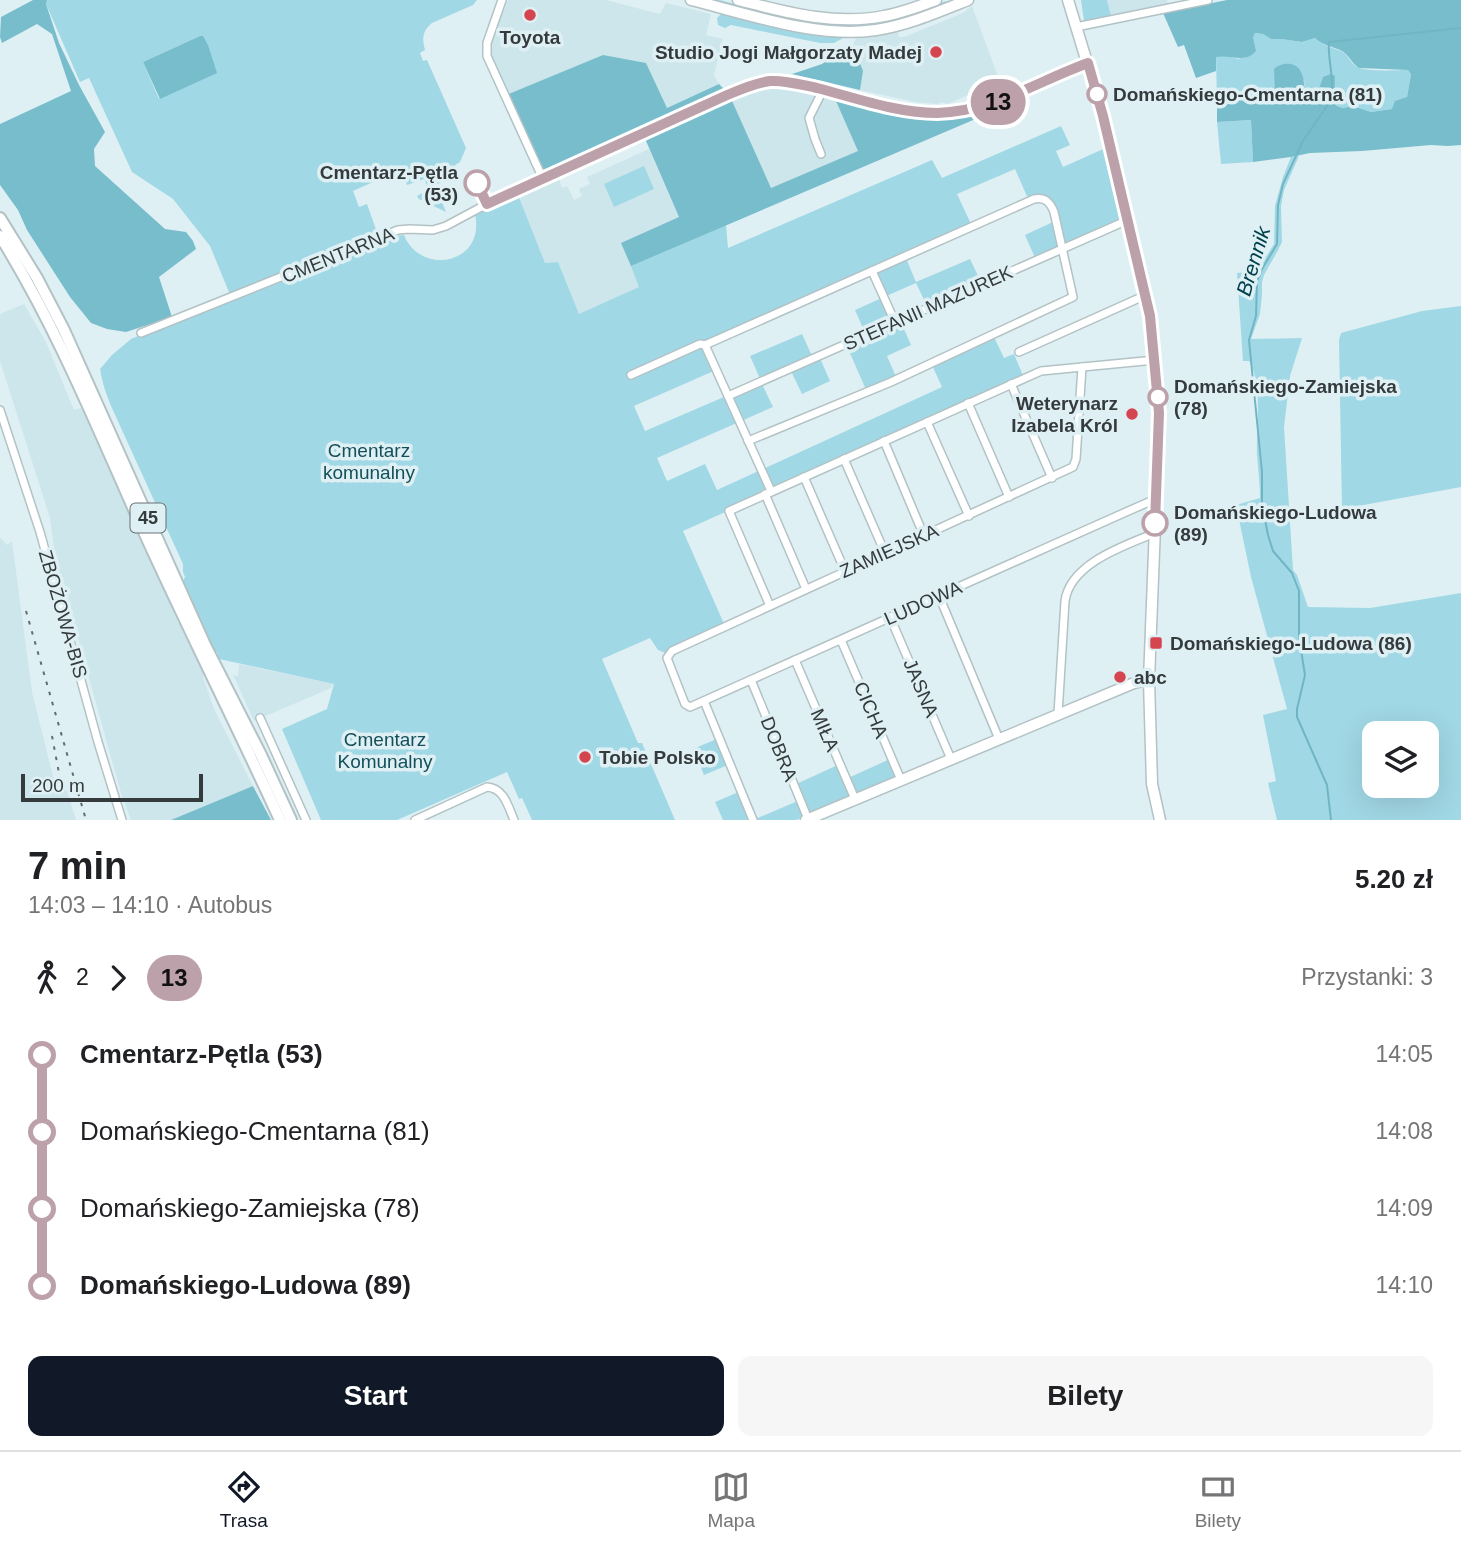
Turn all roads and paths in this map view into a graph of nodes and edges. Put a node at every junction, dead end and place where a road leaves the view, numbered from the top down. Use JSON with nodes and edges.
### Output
{"nodes":[{"id":1,"x":502,"y":0,"type":"edge"},
{"id":2,"x":691,"y":0,"type":"edge"},
{"id":3,"x":738,"y":0,"type":"edge"},
{"id":4,"x":936,"y":0,"type":"edge"},
{"id":5,"x":968,"y":0,"type":"edge"},
{"id":6,"x":1070,"y":0,"type":"edge"},
{"id":7,"x":1208,"y":0,"type":"edge"},
{"id":8,"x":1076,"y":27,"type":"junction"},
{"id":9,"x":1088,"y":63,"type":"junction"},
{"id":10,"x":823,"y":90,"type":"junction"},
{"id":11,"x":821,"y":155,"type":"dead end"},
{"id":12,"x":543,"y":179,"type":"junction"},
{"id":13,"x":0,"y":218,"type":"edge"},
{"id":14,"x":1128,"y":220,"type":"junction"},
{"id":15,"x":0,"y":236,"type":"edge"},
{"id":16,"x":1062,"y":249,"type":"junction"},
{"id":17,"x":872,"y":271,"type":"junction"},
{"id":18,"x":1146,"y":295,"type":"junction"},
{"id":19,"x":895,"y":322,"type":"junction"},
{"id":20,"x":141,"y":333,"type":"dead end"},
{"id":21,"x":705,"y":345,"type":"junction"},
{"id":22,"x":1019,"y":352,"type":"dead end"},
{"id":23,"x":1154,"y":360,"type":"junction"},
{"id":24,"x":1082,"y":367,"type":"junction"},
{"id":25,"x":631,"y":375,"type":"dead end"},
{"id":26,"x":1011,"y":384,"type":"junction"},
{"id":27,"x":728,"y":396,"type":"junction"},
{"id":28,"x":968,"y":403,"type":"junction"},
{"id":29,"x":0,"y":410,"type":"edge"},
{"id":30,"x":927,"y":422,"type":"junction"},
{"id":31,"x":748,"y":441,"type":"junction"},
{"id":32,"x":884,"y":441,"type":"junction"},
{"id":33,"x":844,"y":458,"type":"junction"},
{"id":34,"x":804,"y":477,"type":"junction"},
{"id":35,"x":1052,"y":478,"type":"junction"},
{"id":36,"x":768,"y":493,"type":"junction"},
{"id":37,"x":1009,"y":497,"type":"junction"},
{"id":38,"x":1156,"y":501,"type":"junction"},
{"id":39,"x":969,"y":516,"type":"junction"},
{"id":40,"x":1154,"y":535,"type":"junction"},
{"id":41,"x":924,"y":536,"type":"junction"},
{"id":42,"x":885,"y":553,"type":"junction"},
{"id":43,"x":845,"y":570,"type":"junction"},
{"id":44,"x":806,"y":589,"type":"junction"},
{"id":45,"x":939,"y":596,"type":"junction"},
{"id":46,"x":770,"y":606,"type":"junction"},
{"id":47,"x":890,"y":617,"type":"junction"},
{"id":48,"x":841,"y":640,"type":"junction"},
{"id":49,"x":795,"y":660,"type":"junction"},
{"id":50,"x":751,"y":680,"type":"junction"},
{"id":51,"x":1149,"y":680,"type":"junction"},
{"id":52,"x":704,"y":701,"type":"junction"},
{"id":53,"x":690,"y":707,"type":"joint"},
{"id":54,"x":1058,"y":714,"type":"junction"},
{"id":55,"x":260,"y":719,"type":"dead end"},
{"id":56,"x":999,"y":739,"type":"junction"},
{"id":57,"x":951,"y":758,"type":"junction"},
{"id":58,"x":901,"y":780,"type":"junction"},
{"id":59,"x":855,"y":799,"type":"junction"},
{"id":60,"x":807,"y":819,"type":"edge"},
{"id":61,"x":121,"y":820,"type":"edge"},
{"id":62,"x":280,"y":820,"type":"edge"},
{"id":63,"x":291,"y":820,"type":"edge"},
{"id":64,"x":306,"y":820,"type":"edge"},
{"id":65,"x":415,"y":820,"type":"edge"},
{"id":66,"x":514,"y":820,"type":"edge"},
{"id":67,"x":753,"y":820,"type":"edge"},
{"id":68,"x":1160,"y":820,"type":"edge"}],
"edges":[{"from":1,"to":12,"type":"street"},
{"from":2,"to":5,"type":"main road"},
{"from":3,"to":4,"type":"main road"},
{"from":6,"to":8,"type":"main road"},
{"from":7,"to":8,"type":"street"},
{"from":8,"to":9,"type":"main road"},
{"from":9,"to":10,"type":"street","name":"CMENTARNA"},
{"from":9,"to":14,"type":"main road"},
{"from":10,"to":11,"type":"street"},
{"from":10,"to":12,"type":"street","name":"CMENTARNA"},
{"from":12,"to":20,"type":"street","name":"CMENTARNA"},
{"from":13,"to":63,"type":"main road","number":"45"},
{"from":14,"to":16,"type":"street","name":"STEFANII MAZUREK"},
{"from":14,"to":18,"type":"main road"},
{"from":15,"to":62,"type":"main road","number":"45"},
{"from":16,"to":17,"type":"street"},
{"from":16,"to":19,"type":"street","name":"STEFANII MAZUREK"},
{"from":16,"to":31,"type":"street"},
{"from":17,"to":19,"type":"street"},
{"from":17,"to":21,"type":"street"},
{"from":18,"to":22,"type":"street"},
{"from":18,"to":23,"type":"main road"},
{"from":19,"to":27,"type":"street","name":"STEFANII MAZUREK"},
{"from":21,"to":25,"type":"street"},
{"from":21,"to":27,"type":"street"},
{"from":23,"to":24,"type":"street"},
{"from":23,"to":38,"type":"main road"},
{"from":24,"to":26,"type":"street"},
{"from":24,"to":35,"type":"street","name":"ZAMIEJSKA"},
{"from":26,"to":28,"type":"street"},
{"from":26,"to":35,"type":"street"},
{"from":27,"to":31,"type":"street"},
{"from":28,"to":30,"type":"street"},
{"from":28,"to":37,"type":"street"},
{"from":29,"to":61,"type":"street","name":"ZBOŻOWA-BIS"},
{"from":30,"to":32,"type":"street"},
{"from":30,"to":39,"type":"street"},
{"from":31,"to":36,"type":"street"},
{"from":32,"to":33,"type":"street"},
{"from":32,"to":41,"type":"street"},
{"from":33,"to":34,"type":"street"},
{"from":33,"to":42,"type":"street"},
{"from":34,"to":36,"type":"street"},
{"from":34,"to":43,"type":"street"},
{"from":35,"to":37,"type":"street","name":"ZAMIEJSKA"},
{"from":36,"to":44,"type":"street"},
{"from":36,"to":46,"type":"street"},
{"from":37,"to":39,"type":"street","name":"ZAMIEJSKA"},
{"from":38,"to":40,"type":"main road"},
{"from":38,"to":45,"type":"street","name":"LUDOWA"},
{"from":39,"to":41,"type":"street","name":"ZAMIEJSKA"},
{"from":40,"to":51,"type":"main road"},
{"from":40,"to":54,"type":"street"},
{"from":41,"to":42,"type":"street","name":"ZAMIEJSKA"},
{"from":42,"to":43,"type":"street","name":"ZAMIEJSKA"},
{"from":43,"to":44,"type":"street","name":"ZAMIEJSKA"},
{"from":44,"to":46,"type":"street","name":"ZAMIEJSKA"},
{"from":45,"to":47,"type":"street","name":"LUDOWA"},
{"from":45,"to":56,"type":"street"},
{"from":46,"to":53,"type":"street","name":"ZAMIEJSKA"},
{"from":47,"to":48,"type":"street","name":"LUDOWA"},
{"from":47,"to":57,"type":"street","name":"JASNA"},
{"from":48,"to":49,"type":"street","name":"LUDOWA"},
{"from":48,"to":58,"type":"street","name":"CICHA"},
{"from":49,"to":50,"type":"street","name":"LUDOWA"},
{"from":49,"to":59,"type":"street","name":"MIŁA"},
{"from":50,"to":52,"type":"street","name":"LUDOWA"},
{"from":50,"to":60,"type":"street","name":"DOBRA"},
{"from":51,"to":54,"type":"main road"},
{"from":51,"to":68,"type":"main road"},
{"from":52,"to":53,"type":"street","name":"LUDOWA"},
{"from":52,"to":67,"type":"street"},
{"from":54,"to":56,"type":"main road"},
{"from":55,"to":64,"type":"street"},
{"from":56,"to":57,"type":"main road"},
{"from":57,"to":58,"type":"main road"},
{"from":58,"to":59,"type":"main road"},
{"from":59,"to":60,"type":"main road"},
{"from":65,"to":66,"type":"street"}]}
